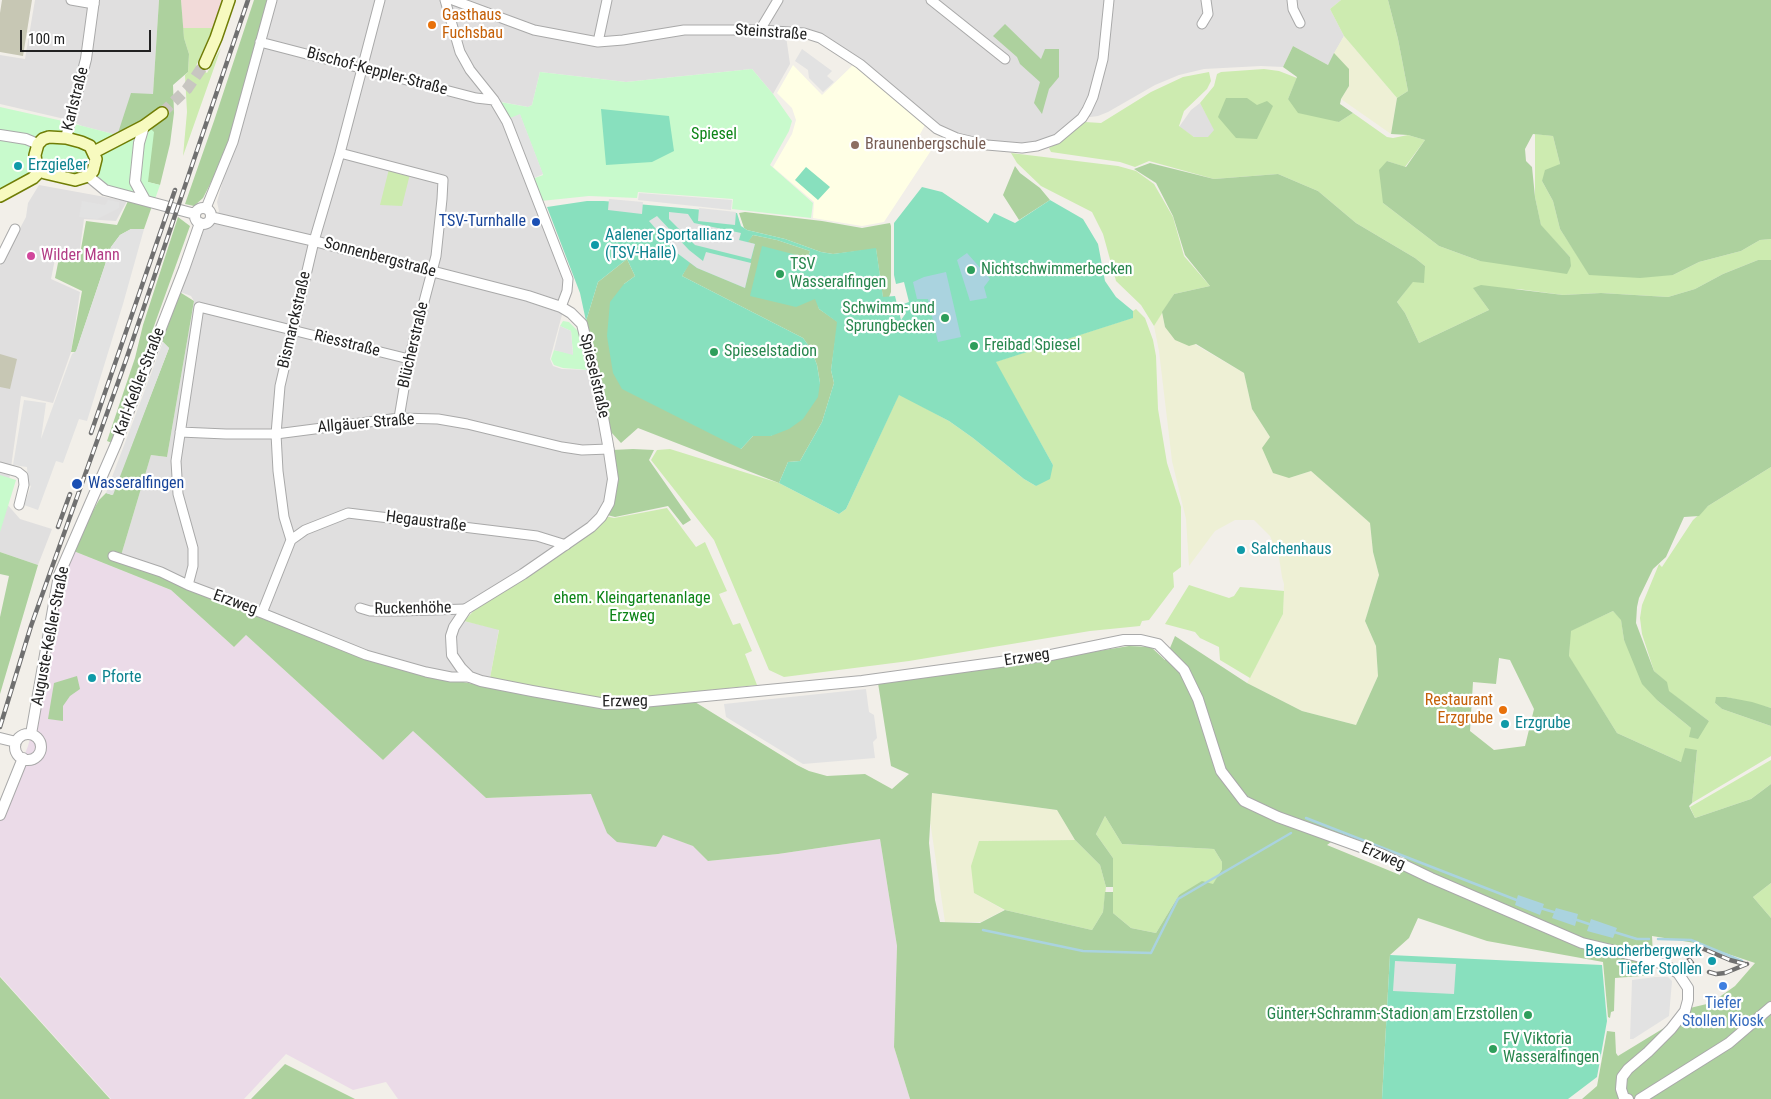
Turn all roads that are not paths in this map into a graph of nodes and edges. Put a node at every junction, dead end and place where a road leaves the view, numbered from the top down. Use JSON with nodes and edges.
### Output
{"nodes":[{"id":1,"x":71,"y":0,"type":"edge"},
{"id":2,"x":229,"y":0,"type":"edge"},
{"id":3,"x":272,"y":0,"type":"edge"},
{"id":4,"x":380,"y":0,"type":"edge"},
{"id":5,"x":445,"y":0,"type":"edge"},
{"id":6,"x":453,"y":0,"type":"edge"},
{"id":7,"x":607,"y":0,"type":"edge"},
{"id":8,"x":778,"y":0,"type":"edge"},
{"id":9,"x":931,"y":0,"type":"edge"},
{"id":10,"x":1109,"y":0,"type":"edge"},
{"id":11,"x":1206,"y":0,"type":"edge"},
{"id":12,"x":1292,"y":0,"type":"edge"},
{"id":13,"x":94,"y":2,"type":"edge"},
{"id":14,"x":1300,"y":23,"type":"dead end"},
{"id":15,"x":1202,"y":24,"type":"dead end"},
{"id":16,"x":760,"y":30,"type":"junction"},
{"id":17,"x":260,"y":42,"type":"junction"},
{"id":18,"x":598,"y":42,"type":"junction"},
{"id":19,"x":1004,"y":58,"type":"dead end"},
{"id":20,"x":205,"y":63,"type":"tunnel mouth"},
{"id":21,"x":362,"y":68,"type":"junction"},
{"id":22,"x":494,"y":100,"type":"junction"},
{"id":23,"x":162,"y":113,"type":"tunnel mouth"},
{"id":24,"x":144,"y":126,"type":"junction"},
{"id":25,"x":0,"y":135,"type":"edge"},
{"id":26,"x":66,"y":138,"type":"junction"},
{"id":27,"x":38,"y":144,"type":"junction"},
{"id":28,"x":94,"y":152,"type":"junction"},
{"id":29,"x":340,"y":153,"type":"junction"},
{"id":30,"x":41,"y":170,"type":"junction"},
{"id":31,"x":88,"y":176,"type":"junction"},
{"id":32,"x":0,"y":196,"type":"edge"},
{"id":33,"x":145,"y":200,"type":"junction"},
{"id":34,"x":206,"y":208,"type":"junction"},
{"id":35,"x":211,"y":217,"type":"junction"},
{"id":36,"x":197,"y":218,"type":"junction"},
{"id":37,"x":15,"y":229,"type":"dead end"},
{"id":38,"x":314,"y":241,"type":"junction"},
{"id":39,"x":0,"y":259,"type":"edge"},
{"id":40,"x":432,"y":272,"type":"junction"},
{"id":41,"x":561,"y":307,"type":"junction"},
{"id":42,"x":292,"y":330,"type":"junction"},
{"id":43,"x":409,"y":359,"type":"junction"},
{"id":44,"x":399,"y":418,"type":"junction"},
{"id":45,"x":180,"y":432,"type":"junction"},
{"id":46,"x":276,"y":434,"type":"junction"},
{"id":47,"x":609,"y":449,"type":"junction"},
{"id":48,"x":0,"y":467,"type":"edge"},
{"id":49,"x":19,"y":505,"type":"dead end"},
{"id":50,"x":74,"y":539,"type":"joint"},
{"id":51,"x":291,"y":540,"type":"junction"},
{"id":52,"x":566,"y":545,"type":"junction"},
{"id":53,"x":113,"y":556,"type":"dead end"},
{"id":54,"x":188,"y":585,"type":"junction"},
{"id":55,"x":360,"y":608,"type":"dead end"},
{"id":56,"x":466,"y":608,"type":"junction"},
{"id":57,"x":262,"y":613,"type":"junction"},
{"id":58,"x":470,"y":677,"type":"junction"},
{"id":59,"x":31,"y":734,"type":"junction"},
{"id":60,"x":0,"y":738,"type":"edge"},
{"id":61,"x":16,"y":742,"type":"junction"},
{"id":62,"x":23,"y":758,"type":"junction"},
{"id":63,"x":0,"y":815,"type":"edge"},
{"id":64,"x":1771,"y":1007,"type":"edge"},
{"id":65,"x":1628,"y":1099,"type":"edge"},
{"id":66,"x":1640,"y":1099,"type":"edge"}],
"edges":[{"from":1,"to":13,"type":"street"},
{"from":2,"to":20,"type":"main road"},
{"from":3,"to":17,"type":"street"},
{"from":4,"to":21,"type":"street","name":"Bismarckstraße"},
{"from":5,"to":22,"type":"street"},
{"from":6,"to":18,"type":"street","name":"Steinstraße"},
{"from":7,"to":18,"type":"street"},
{"from":8,"to":16,"type":"street"},
{"from":9,"to":19,"type":"street"},
{"from":10,"to":16,"type":"street","name":"Steinstraße"},
{"from":11,"to":15,"type":"street"},
{"from":12,"to":14,"type":"street"},
{"from":13,"to":26,"type":"street","name":"Karlstraße"},
{"from":16,"to":18,"type":"street","name":"Steinstraße"},
{"from":17,"to":21,"type":"street","name":"Bischof-Keppler-Straße"},
{"from":17,"to":34,"type":"street"},
{"from":21,"to":22,"type":"street","name":"Bischof-Keppler-Straße"},
{"from":21,"to":29,"type":"street","name":"Bismarckstraße"},
{"from":22,"to":41,"type":"street"},
{"from":23,"to":24,"type":"main road"},
{"from":24,"to":28,"type":"main road"},
{"from":24,"to":33,"type":"street"},
{"from":25,"to":27,"type":"street"},
{"from":26,"to":27,"type":"main road"},
{"from":26,"to":28,"type":"main road"},
{"from":27,"to":30,"type":"main road"},
{"from":28,"to":31,"type":"main road"},
{"from":29,"to":38,"type":"street","name":"Bismarckstraße"},
{"from":29,"to":40,"type":"street","name":"Blücherstraße"},
{"from":30,"to":31,"type":"main road"},
{"from":30,"to":32,"type":"main road"},
{"from":31,"to":33,"type":"street"},
{"from":33,"to":36,"type":"street"},
{"from":34,"to":35,"type":"street"},
{"from":34,"to":36,"type":"street"},
{"from":35,"to":36,"type":"street"},
{"from":35,"to":38,"type":"street","name":"Sonnenbergstraße"},
{"from":36,"to":50,"type":"street","name":"Karl-Keßler-Straße"},
{"from":37,"to":39,"type":"street"},
{"from":38,"to":40,"type":"street","name":"Sonnenbergstraße"},
{"from":38,"to":42,"type":"street","name":"Bismarckstraße"},
{"from":40,"to":41,"type":"street","name":"Sonnenbergstraße"},
{"from":40,"to":43,"type":"street","name":"Blücherstraße"},
{"from":41,"to":47,"type":"street","name":"Spieselstraße"},
{"from":42,"to":43,"type":"street","name":"Riesstraße"},
{"from":42,"to":45,"type":"street","name":"Riesstraße"},
{"from":42,"to":46,"type":"street","name":"Bismarckstraße"},
{"from":43,"to":44,"type":"street","name":"Blücherstraße"},
{"from":44,"to":46,"type":"street","name":"Allgäuer Straße"},
{"from":44,"to":47,"type":"street","name":"Allgäuer Straße"},
{"from":45,"to":46,"type":"street","name":"Allgäuer Straße"},
{"from":45,"to":54,"type":"street"},
{"from":46,"to":51,"type":"street","name":"Bismarckstraße"},
{"from":47,"to":52,"type":"street","name":"Spieselstraße"},
{"from":48,"to":49,"type":"street"},
{"from":50,"to":59,"type":"street","name":"Auguste-Keßler-Straße"},
{"from":51,"to":52,"type":"street","name":"Hegaustraße"},
{"from":51,"to":57,"type":"street"},
{"from":52,"to":56,"type":"street","name":"Spieselstraße"},
{"from":53,"to":54,"type":"street","name":"Erzweg"},
{"from":54,"to":57,"type":"street","name":"Erzweg"},
{"from":55,"to":56,"type":"street","name":"Ruckenhöhe"},
{"from":56,"to":58,"type":"street","name":"Spieselstraße"},
{"from":57,"to":58,"type":"street","name":"Erzweg"},
{"from":58,"to":65,"type":"street","name":"Erzweg"},
{"from":59,"to":61,"type":"street"},
{"from":59,"to":62,"type":"street"},
{"from":60,"to":61,"type":"street"},
{"from":61,"to":62,"type":"street"},
{"from":62,"to":63,"type":"street"},
{"from":64,"to":66,"type":"street"}]}
